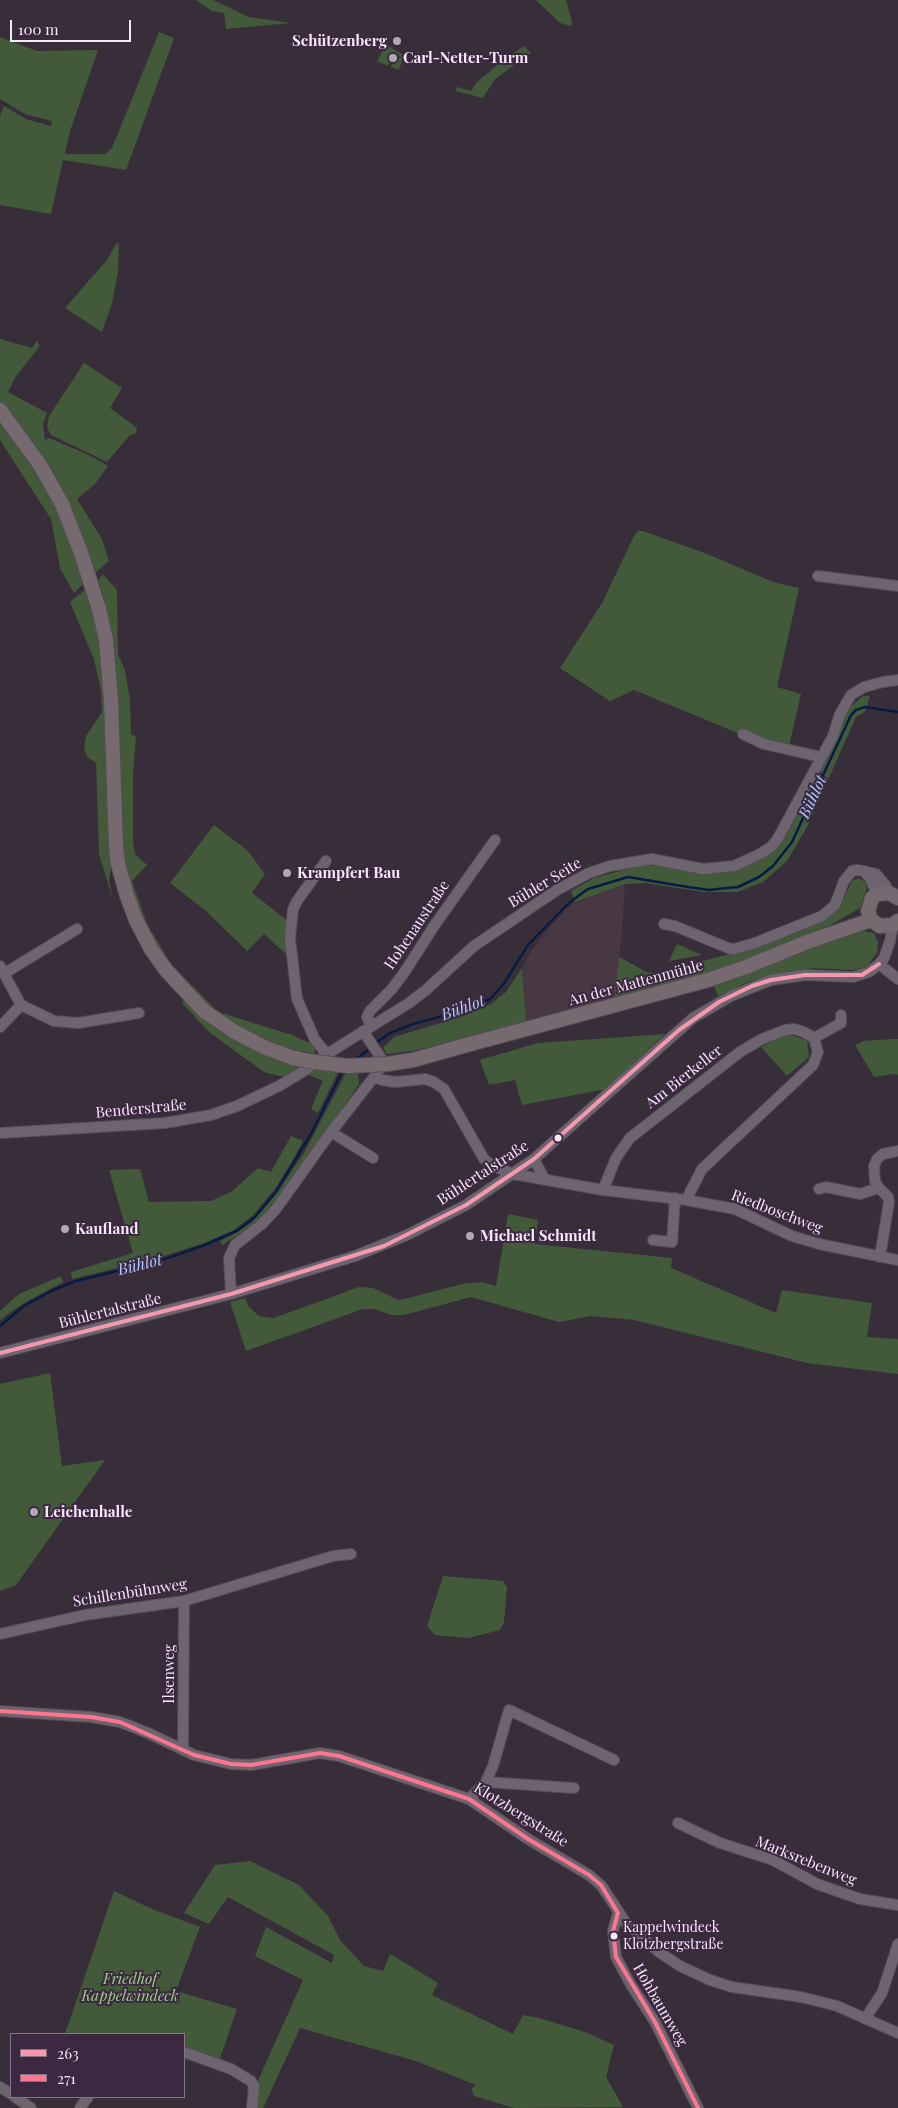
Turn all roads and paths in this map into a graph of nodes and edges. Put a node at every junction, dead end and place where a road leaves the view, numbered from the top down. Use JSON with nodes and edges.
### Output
{"nodes":[{"id":1,"x":0,"y":410,"type":"edge"},
{"id":2,"x":818,"y":576,"type":"dead end"},
{"id":3,"x":898,"y":586,"type":"edge"},
{"id":4,"x":898,"y":680,"type":"edge"},
{"id":5,"x":743,"y":734,"type":"dead end"},
{"id":6,"x":821,"y":757,"type":"junction"},
{"id":7,"x":495,"y":840,"type":"dead end"},
{"id":8,"x":326,"y":861,"type":"dead end"},
{"id":9,"x":888,"y":895,"type":"edge"},
{"id":10,"x":882,"y":921,"type":"edge"},
{"id":11,"x":664,"y":924,"type":"dead end"},
{"id":12,"x":77,"y":928,"type":"dead end"},
{"id":13,"x":880,"y":964,"type":"junction"},
{"id":14,"x":2,"y":969,"type":"edge"},
{"id":15,"x":898,"y":979,"type":"edge"},
{"id":16,"x":21,"y":1005,"type":"junction"},
{"id":17,"x":139,"y":1013,"type":"dead end"},
{"id":18,"x":841,"y":1015,"type":"dead end"},
{"id":19,"x":0,"y":1027,"type":"edge"},
{"id":20,"x":367,"y":1028,"type":"junction"},
{"id":21,"x":814,"y":1038,"type":"junction"},
{"id":22,"x":327,"y":1054,"type":"junction"},
{"id":23,"x":377,"y":1073,"type":"junction"},
{"id":24,"x":279,"y":1086,"type":"joint"},
{"id":25,"x":330,"y":1132,"type":"junction"},
{"id":26,"x":0,"y":1133,"type":"edge"},
{"id":27,"x":898,"y":1151,"type":"edge"},
{"id":28,"x":373,"y":1158,"type":"dead end"},
{"id":29,"x":534,"y":1159,"type":"junction"},
{"id":30,"x":513,"y":1174,"type":"junction"},
{"id":31,"x":545,"y":1180,"type":"junction"},
{"id":32,"x":879,"y":1188,"type":"junction"},
{"id":33,"x":819,"y":1189,"type":"dead end"},
{"id":34,"x":603,"y":1190,"type":"junction"},
{"id":35,"x":675,"y":1198,"type":"junction"},
{"id":36,"x":686,"y":1200,"type":"junction"},
{"id":37,"x":893,"y":1212,"type":"edge"},
{"id":38,"x":653,"y":1240,"type":"dead end"},
{"id":39,"x":880,"y":1257,"type":"junction"},
{"id":40,"x":898,"y":1260,"type":"edge"},
{"id":41,"x":231,"y":1294,"type":"junction"},
{"id":42,"x":0,"y":1353,"type":"edge"},
{"id":43,"x":351,"y":1554,"type":"dead end"},
{"id":44,"x":184,"y":1601,"type":"junction"},
{"id":45,"x":0,"y":1634,"type":"edge"},
{"id":46,"x":0,"y":1711,"type":"edge"},
{"id":47,"x":183,"y":1748,"type":"junction"},
{"id":48,"x":614,"y":1760,"type":"dead end"},
{"id":49,"x":486,"y":1782,"type":"junction"},
{"id":50,"x":574,"y":1788,"type":"dead end"},
{"id":51,"x":470,"y":1799,"type":"junction"},
{"id":52,"x":678,"y":1823,"type":"dead end"},
{"id":53,"x":898,"y":1905,"type":"edge"},
{"id":54,"x":618,"y":1913,"type":"junction"},
{"id":55,"x":898,"y":1944,"type":"edge"},
{"id":56,"x":865,"y":2019,"type":"junction"},
{"id":57,"x":898,"y":2033,"type":"edge"},
{"id":58,"x":185,"y":2052,"type":"edge"},
{"id":59,"x":16,"y":2098,"type":"edge"},
{"id":60,"x":31,"y":2108,"type":"edge"},
{"id":61,"x":252,"y":2108,"type":"edge"},
{"id":62,"x":698,"y":2108,"type":"edge"}],
"edges":[{"from":1,"to":10,"type":"main road","name":"An der Mattenmühle","bridge":true},
{"from":2,"to":3,"type":"street"},
{"from":4,"to":6,"type":"street","name":"Bühler Seite"},
{"from":5,"to":6,"type":"street"},
{"from":6,"to":20,"type":"street","name":"Bühler Seite"},
{"from":7,"to":20,"type":"street","name":"Hohenaustraße"},
{"from":8,"to":22,"type":"street"},
{"from":9,"to":10,"type":"main road"},
{"from":9,"to":11,"type":"street","name":"An der Mattenmühle"},
{"from":10,"to":13,"type":"street"},
{"from":12,"to":14,"type":"street"},
{"from":13,"to":15,"type":"street"},
{"from":13,"to":29,"type":"street","name":"Bühlertalstraße"},
{"from":14,"to":16,"type":"street"},
{"from":16,"to":17,"type":"street"},
{"from":16,"to":19,"type":"street"},
{"from":18,"to":21,"type":"street"},
{"from":20,"to":22,"type":"street","name":"Bühler Seite"},
{"from":20,"to":23,"type":"street"},
{"from":21,"to":34,"type":"street","name":"Am Bierkeller"},
{"from":21,"to":36,"type":"street"},
{"from":22,"to":24,"type":"street","name":"Bühler Seite"},
{"from":23,"to":25,"type":"street"},
{"from":23,"to":30,"type":"street","name":"Riedboschweg"},
{"from":24,"to":26,"type":"street","name":"Benderstraße"},
{"from":25,"to":28,"type":"street"},
{"from":25,"to":41,"type":"street"},
{"from":27,"to":32,"type":"street"},
{"from":29,"to":30,"type":"street","name":"Bühlertalstraße"},
{"from":29,"to":31,"type":"street"},
{"from":30,"to":31,"type":"street","name":"Riedboschweg"},
{"from":30,"to":41,"type":"street","name":"Bühlertalstraße"},
{"from":31,"to":34,"type":"street","name":"Riedboschweg"},
{"from":32,"to":33,"type":"street"},
{"from":32,"to":37,"type":"street"},
{"from":34,"to":35,"type":"street","name":"Riedboschweg"},
{"from":35,"to":36,"type":"street","name":"Riedboschweg"},
{"from":35,"to":38,"type":"street"},
{"from":36,"to":39,"type":"street","name":"Riedboschweg"},
{"from":37,"to":39,"type":"street"},
{"from":39,"to":40,"type":"street","name":"Riedboschweg"},
{"from":41,"to":42,"type":"street","name":"Bühlertalstraße"},
{"from":43,"to":44,"type":"street","name":"Schillenbühnweg"},
{"from":44,"to":45,"type":"street","name":"Schillenbühnweg"},
{"from":44,"to":47,"type":"street","name":"Ilsenweg"},
{"from":46,"to":47,"type":"street","name":"Klotzbergstraße"},
{"from":47,"to":51,"type":"street","name":"Klotzbergstraße"},
{"from":48,"to":49,"type":"street"},
{"from":49,"to":50,"type":"street"},
{"from":49,"to":51,"type":"street"},
{"from":51,"to":54,"type":"street","name":"Klotzbergstraße"},
{"from":52,"to":53,"type":"street","name":"Marksrebenweg"},
{"from":54,"to":56,"type":"street","name":"Klotzbergstraße"},
{"from":54,"to":62,"type":"street","name":"Hohbaumweg"},
{"from":55,"to":56,"type":"street"},
{"from":56,"to":57,"type":"street","name":"Klotzbergstraße"},
{"from":58,"to":61,"type":"street"},
{"from":59,"to":60,"type":"street"}]}
